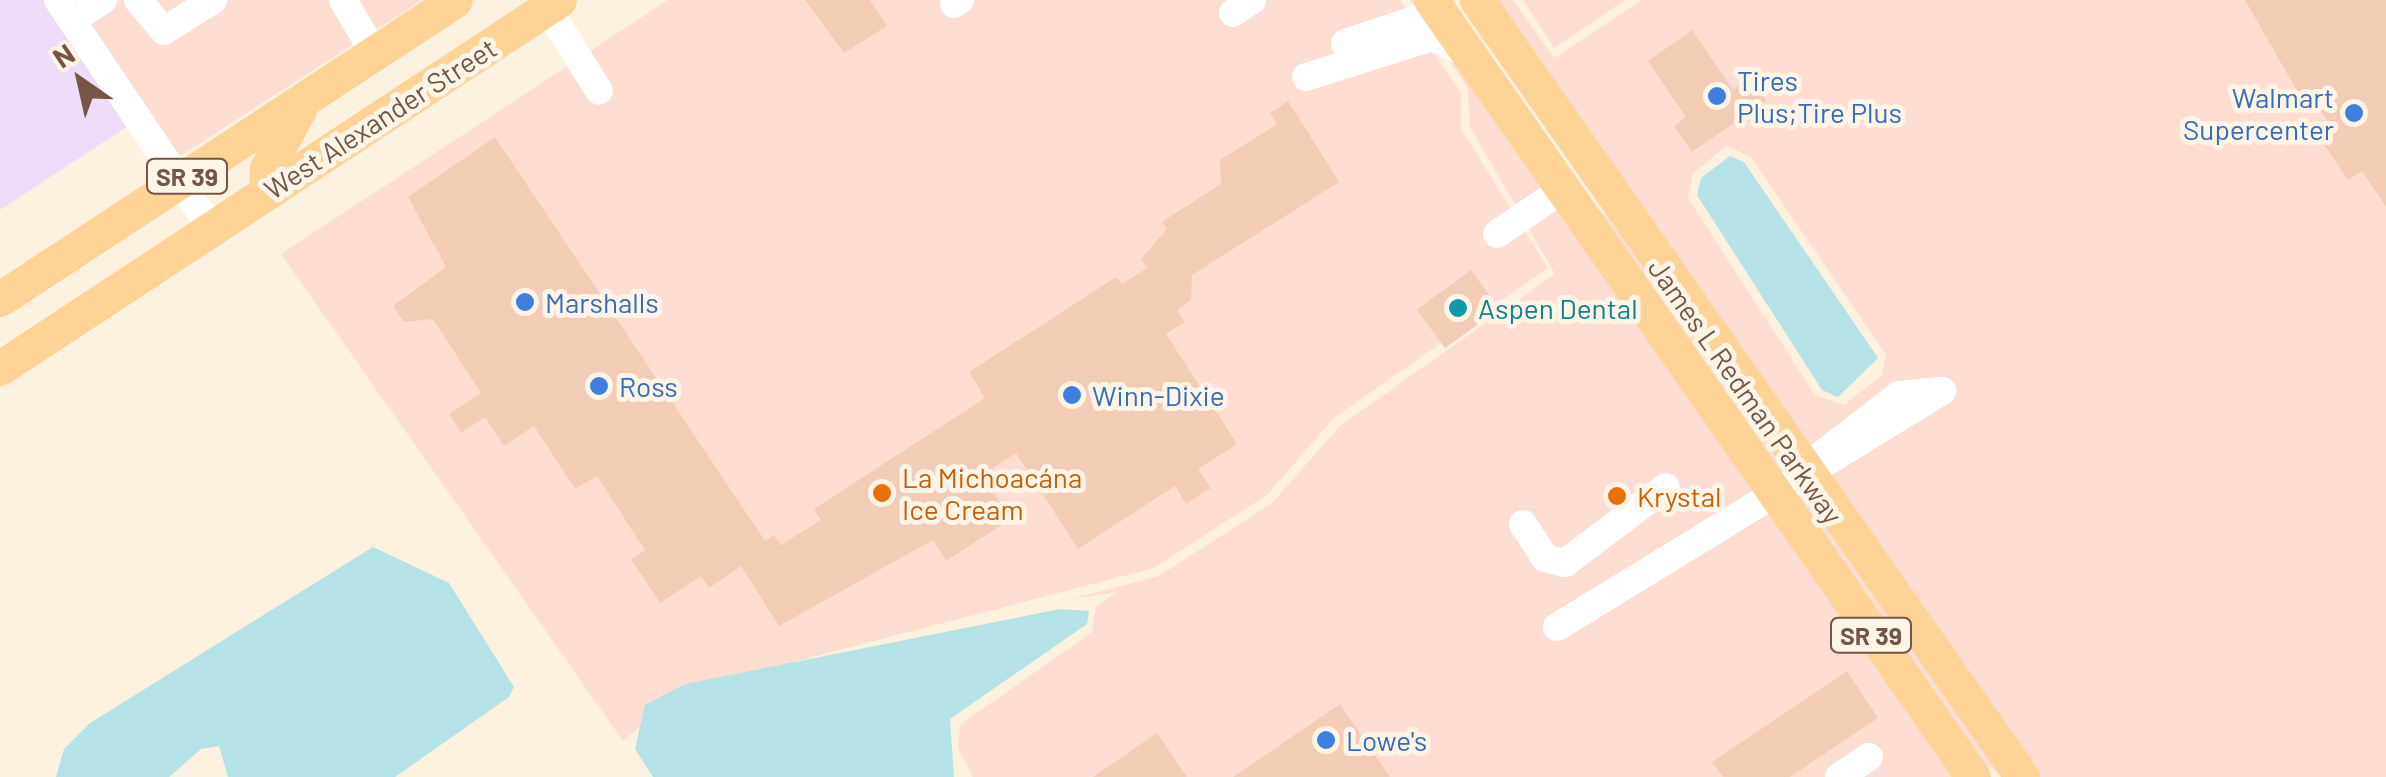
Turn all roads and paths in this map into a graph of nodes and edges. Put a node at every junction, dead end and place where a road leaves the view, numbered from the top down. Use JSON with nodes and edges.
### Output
{"nodes":[{"id":1,"x":103,"y":0,"type":"edge"},
{"id":2,"x":138,"y":0,"type":"edge"},
{"id":3,"x":213,"y":0,"type":"edge"},
{"id":4,"x":343,"y":0,"type":"edge"},
{"id":5,"x":455,"y":0,"type":"edge"},
{"id":6,"x":1477,"y":0,"type":"edge"},
{"id":7,"x":549,"y":3,"type":"edge"},
{"id":8,"x":1434,"y":6,"type":"edge"},
{"id":9,"x":65,"y":10,"type":"edge"},
{"id":10,"x":1464,"y":52,"type":"junction"},
{"id":11,"x":374,"y":53,"type":"junction"},
{"id":12,"x":600,"y":92,"type":"dead end"},
{"id":13,"x":304,"y":100,"type":"junction"},
{"id":14,"x":180,"y":180,"type":"junction"},
{"id":15,"x":266,"y":193,"type":"junction"},
{"id":16,"x":1557,"y":193,"type":"junction"},
{"id":17,"x":1626,"y":221,"type":"junction"},
{"id":18,"x":212,"y":229,"type":"junction"},
{"id":19,"x":1498,"y":234,"type":"dead end"},
{"id":20,"x":0,"y":298,"type":"edge"},
{"id":21,"x":0,"y":368,"type":"edge"},
{"id":22,"x":1803,"y":472,"type":"junction"},
{"id":23,"x":1666,"y":486,"type":"dead end"},
{"id":24,"x":1768,"y":492,"type":"junction"},
{"id":25,"x":1523,"y":524,"type":"dead end"},
{"id":26,"x":1557,"y":626,"type":"dead end"},
{"id":27,"x":1869,"y":757,"type":"dead end"},
{"id":28,"x":1973,"y":772,"type":"edge"},
{"id":29,"x":1839,"y":777,"type":"edge"},
{"id":30,"x":2022,"y":777,"type":"edge"}],
"edges":[{"from":1,"to":9,"type":"street"},
{"from":2,"to":3,"type":"street"},
{"from":4,"to":11,"type":"street"},
{"from":5,"to":11,"type":"main road","name":"West Alexander Street","number":"SR 39"},
{"from":6,"to":17,"type":"main road","name":"James L Redman Parkway","number":"SR 39"},
{"from":7,"to":12,"type":"street"},
{"from":7,"to":15,"type":"main road","name":"West Alexander Street","number":"SR 39"},
{"from":8,"to":10,"type":"main road","name":"James L Redman Parkway","number":"SR 39"},
{"from":8,"to":10,"type":"street"},
{"from":8,"to":17,"type":"main road"},
{"from":9,"to":14,"type":"street"},
{"from":10,"to":16,"type":"main road","name":"James L Redman Parkway","number":"SR 39"},
{"from":11,"to":13,"type":"main road","name":"West Alexander Street","number":"SR 39"},
{"from":13,"to":14,"type":"main road","name":"West Alexander Street","number":"SR 39"},
{"from":13,"to":15,"type":"main road"},
{"from":14,"to":18,"type":"street"},
{"from":14,"to":20,"type":"main road","name":"West Alexander Street","number":"SR 39"},
{"from":15,"to":18,"type":"main road","name":"West Alexander Street","number":"SR 39"},
{"from":16,"to":19,"type":"street"},
{"from":16,"to":24,"type":"main road","name":"James L Redman Parkway","number":"SR 39"},
{"from":17,"to":22,"type":"main road","name":"James L Redman Parkway","number":"SR 39"},
{"from":18,"to":21,"type":"main road","name":"West Alexander Street","number":"SR 39"},
{"from":22,"to":24,"type":"street"},
{"from":22,"to":30,"type":"main road","name":"James L Redman Parkway","number":"SR 39"},
{"from":23,"to":25,"type":"street"},
{"from":24,"to":26,"type":"street"},
{"from":24,"to":28,"type":"main road","name":"James L Redman Parkway","number":"SR 39"},
{"from":27,"to":29,"type":"street"}]}
